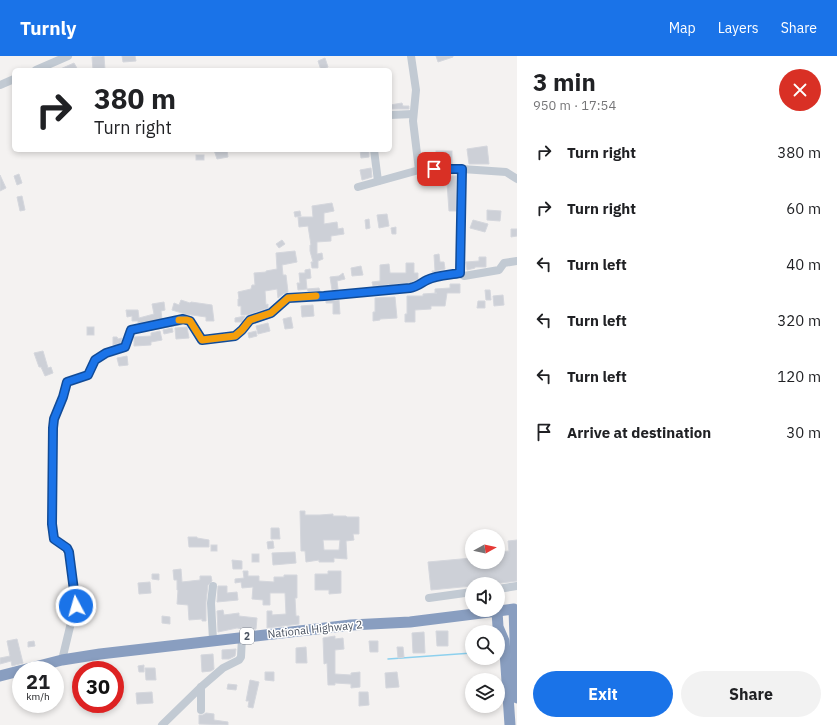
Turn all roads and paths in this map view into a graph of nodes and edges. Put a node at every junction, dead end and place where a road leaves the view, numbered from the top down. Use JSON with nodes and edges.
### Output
{"nodes":[{"id":1,"x":68,"y":56,"type":"edge"},
{"id":2,"x":411,"y":56,"type":"edge"},
{"id":3,"x":41,"y":68,"type":"edge"},
{"id":4,"x":12,"y":80,"type":"edge"},
{"id":5,"x":0,"y":85,"type":"edge"},
{"id":6,"x":413,"y":114,"type":"junction"},
{"id":7,"x":392,"y":115,"type":"edge"},
{"id":8,"x":374,"y":152,"type":"edge"},
{"id":9,"x":462,"y":169,"type":"junction"},
{"id":10,"x":419,"y":170,"type":"junction"},
{"id":11,"x":517,"y":179,"type":"edge"},
{"id":12,"x":378,"y":181,"type":"junction"},
{"id":13,"x":358,"y":186,"type":"dead end"},
{"id":14,"x":517,"y":261,"type":"edge"},
{"id":15,"x":460,"y":273,"type":"junction"},
{"id":16,"x":213,"y":586,"type":"dead end"},
{"id":17,"x":517,"y":586,"type":"edge"},
{"id":18,"x":505,"y":588,"type":"edge"},
{"id":19,"x":465,"y":593,"type":"edge"},
{"id":20,"x":429,"y":598,"type":"dead end"},
{"id":21,"x":505,"y":610,"type":"edge"},
{"id":22,"x":465,"y":615,"type":"edge"},
{"id":23,"x":497,"y":617,"type":"edge"},
{"id":24,"x":242,"y":637,"type":"junction"},
{"id":25,"x":213,"y":640,"type":"junction"},
{"id":26,"x":512,"y":646,"type":"edge"},
{"id":27,"x":62,"y":660,"type":"junction"},
{"id":28,"x":0,"y":676,"type":"edge"},
{"id":29,"x":201,"y":687,"type":"junction"},
{"id":30,"x":517,"y":698,"type":"edge"},
{"id":31,"x":201,"y":710,"type":"dead end"},
{"id":32,"x":162,"y":725,"type":"edge"},
{"id":33,"x":510,"y":725,"type":"edge"}],
"edges":[{"from":1,"to":3,"type":"street"},
{"from":2,"to":6,"type":"street"},
{"from":4,"to":5,"type":"street"},
{"from":6,"to":7,"type":"street"},
{"from":6,"to":10,"type":"street"},
{"from":8,"to":12,"type":"street"},
{"from":9,"to":10,"type":"street"},
{"from":9,"to":11,"type":"street"},
{"from":9,"to":15,"type":"street"},
{"from":10,"to":12,"type":"street"},
{"from":12,"to":13,"type":"street"},
{"from":14,"to":15,"type":"street"},
{"from":15,"to":27,"type":"street"},
{"from":16,"to":25,"type":"street"},
{"from":17,"to":18,"type":"street"},
{"from":19,"to":20,"type":"street"},
{"from":21,"to":26,"type":"highway","name":"National Highway 2","number":"2"},
{"from":22,"to":24,"type":"highway","name":"National Highway 2","number":"2"},
{"from":23,"to":26,"type":"highway"},
{"from":24,"to":25,"type":"highway","name":"National Highway 2","number":"2"},
{"from":24,"to":29,"type":"street"},
{"from":25,"to":27,"type":"highway","name":"National Highway 2","number":"2"},
{"from":26,"to":30,"type":"highway"},
{"from":26,"to":33,"type":"highway"},
{"from":27,"to":28,"type":"highway","name":"National Highway 2","number":"2"},
{"from":29,"to":31,"type":"street"},
{"from":29,"to":32,"type":"street"}]}
